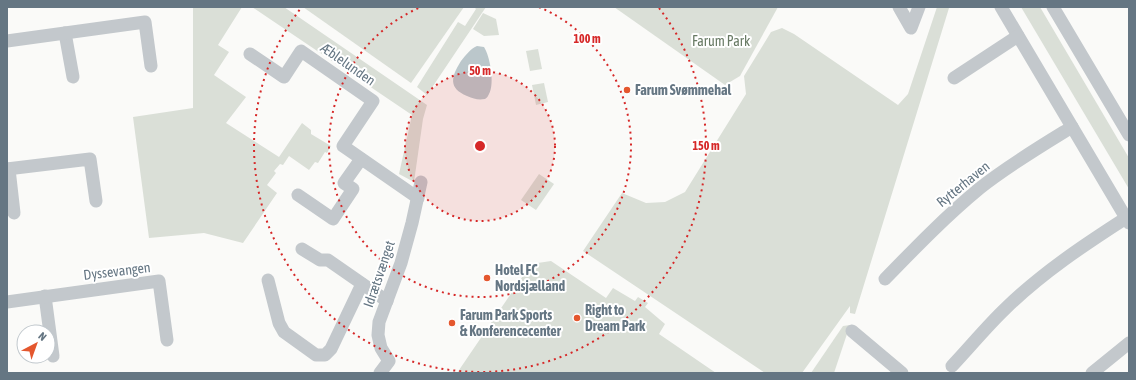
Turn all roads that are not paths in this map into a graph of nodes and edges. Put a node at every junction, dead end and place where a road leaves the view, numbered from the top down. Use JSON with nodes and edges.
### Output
{"nodes":[{"id":1,"x":899,"y":7,"type":"edge"},
{"id":2,"x":919,"y":7,"type":"edge"},
{"id":3,"x":1001,"y":7,"type":"edge"},
{"id":4,"x":1053,"y":7,"type":"edge"},
{"id":5,"x":65,"y":33,"type":"junction"},
{"id":6,"x":1018,"y":36,"type":"junction"},
{"id":7,"x":7,"y":41,"type":"edge"},
{"id":8,"x":250,"y":54,"type":"dead end"},
{"id":9,"x":150,"y":66,"type":"dead end"},
{"id":10,"x":73,"y":77,"type":"dead end"},
{"id":11,"x":954,"y":78,"type":"dead end"},
{"id":12,"x":1072,"y":127,"type":"junction"},
{"id":13,"x":1129,"y":135,"type":"edge"},
{"id":14,"x":361,"y":159,"type":"junction"},
{"id":15,"x":8,"y":169,"type":"edge"},
{"id":16,"x":421,"y":182,"type":"dead end"},
{"id":17,"x":298,"y":195,"type":"dead end"},
{"id":18,"x":418,"y":198,"type":"junction"},
{"id":19,"x":96,"y":201,"type":"dead end"},
{"id":20,"x":14,"y":213,"type":"dead end"},
{"id":21,"x":1127,"y":220,"type":"edge"},
{"id":22,"x":302,"y":249,"type":"dead end"},
{"id":23,"x":885,"y":279,"type":"dead end"},
{"id":24,"x":268,"y":280,"type":"dead end"},
{"id":25,"x":362,"y":284,"type":"junction"},
{"id":26,"x":45,"y":296,"type":"junction"},
{"id":27,"x":387,"y":301,"type":"junction"},
{"id":28,"x":7,"y":302,"type":"edge"},
{"id":29,"x":49,"y":324,"type":"edge"},
{"id":30,"x":852,"y":330,"type":"dead end"},
{"id":31,"x":167,"y":340,"type":"dead end"},
{"id":32,"x":1129,"y":343,"type":"edge"},
{"id":33,"x":952,"y":366,"type":"dead end"},
{"id":34,"x":898,"y":372,"type":"edge"},
{"id":35,"x":380,"y":373,"type":"edge"},
{"id":36,"x":1092,"y":373,"type":"edge"}],
"edges":[{"from":1,"to":2,"type":"street"},
{"from":3,"to":6,"type":"street"},
{"from":4,"to":13,"type":"street"},
{"from":5,"to":7,"type":"street"},
{"from":5,"to":9,"type":"street"},
{"from":5,"to":10,"type":"street"},
{"from":6,"to":11,"type":"street"},
{"from":6,"to":12,"type":"street"},
{"from":8,"to":14,"type":"street","name":"Æblelunden"},
{"from":12,"to":21,"type":"street"},
{"from":12,"to":23,"type":"street","name":"Rytterhaven"},
{"from":14,"to":17,"type":"street"},
{"from":14,"to":18,"type":"street","name":"Æblelunden"},
{"from":15,"to":19,"type":"street"},
{"from":15,"to":20,"type":"street"},
{"from":16,"to":18,"type":"street","name":"Idrætsvænget"},
{"from":18,"to":27,"type":"street","name":"Idrætsvænget"},
{"from":21,"to":33,"type":"street"},
{"from":22,"to":25,"type":"street"},
{"from":24,"to":25,"type":"street"},
{"from":25,"to":27,"type":"street"},
{"from":26,"to":28,"type":"street","name":"Dyssevangen"},
{"from":26,"to":29,"type":"street"},
{"from":26,"to":31,"type":"street","name":"Dyssevangen"},
{"from":27,"to":35,"type":"street","name":"Idrætsvænget"},
{"from":30,"to":34,"type":"street"},
{"from":32,"to":36,"type":"street"}]}
